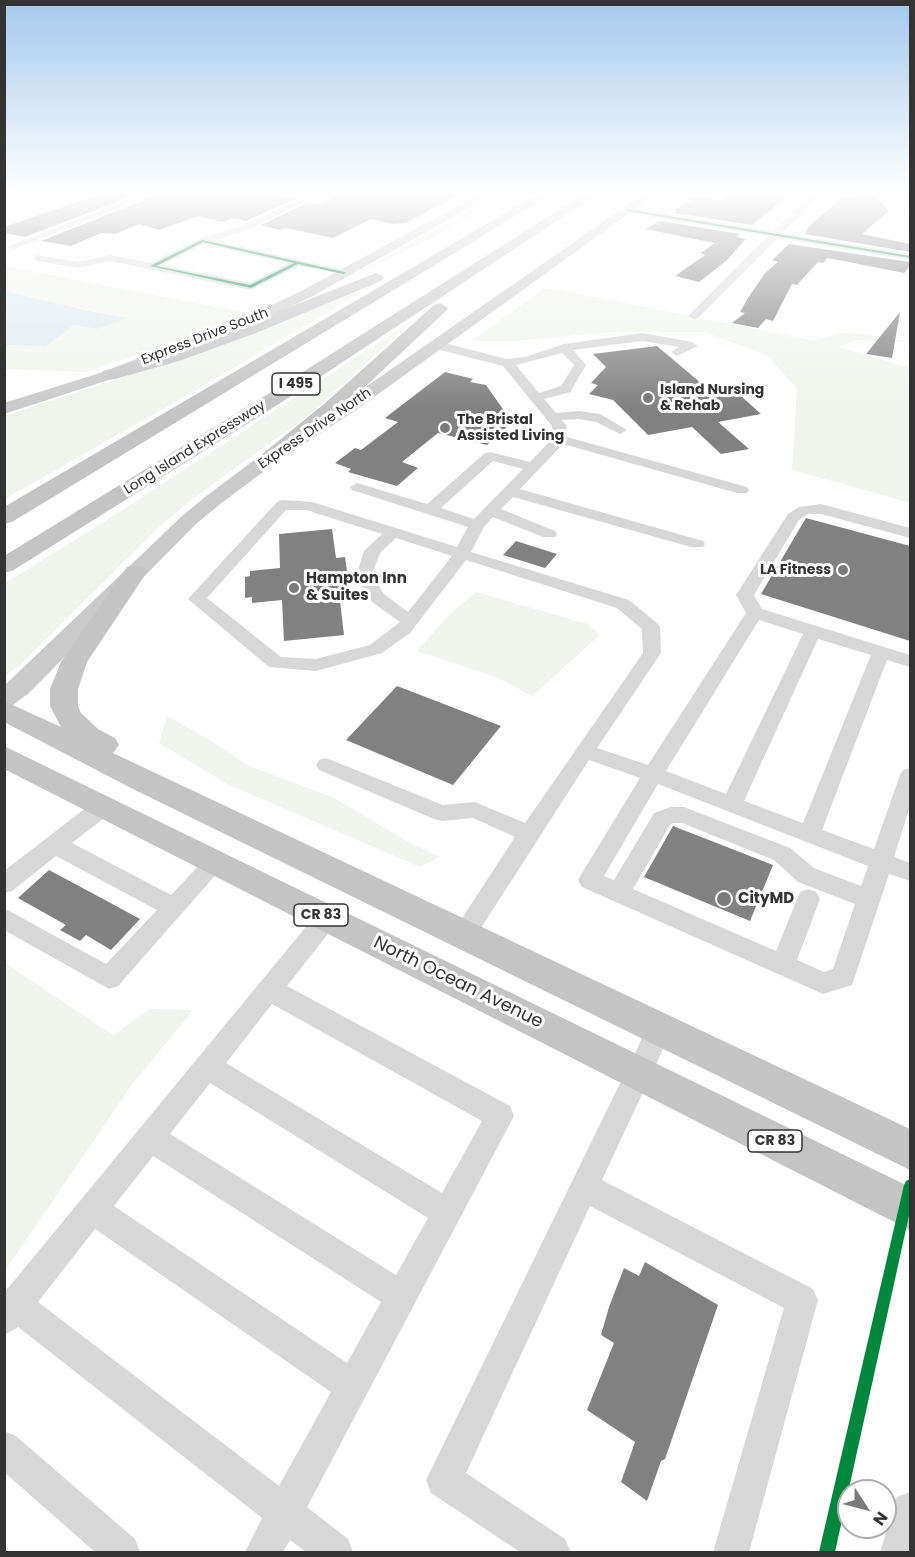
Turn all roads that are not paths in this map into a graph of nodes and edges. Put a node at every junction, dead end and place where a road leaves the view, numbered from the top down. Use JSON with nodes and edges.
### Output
{"nodes":[{"id":1,"x":145,"y":265,"type":"edge"},
{"id":2,"x":292,"y":265,"type":"edge"},
{"id":3,"x":308,"y":265,"type":"edge"},
{"id":4,"x":359,"y":265,"type":"edge"},
{"id":5,"x":405,"y":265,"type":"edge"},
{"id":6,"x":427,"y":265,"type":"edge"},
{"id":7,"x":482,"y":265,"type":"edge"},
{"id":8,"x":500,"y":265,"type":"edge"},
{"id":9,"x":550,"y":265,"type":"edge"},
{"id":10,"x":745,"y":265,"type":"edge"},
{"id":11,"x":152,"y":266,"type":"joint"},
{"id":12,"x":344,"y":273,"type":"junction"},
{"id":13,"x":694,"y":316,"type":"dead end"},
{"id":14,"x":436,"y":345,"type":"junction"},
{"id":15,"x":564,"y":348,"type":"junction"},
{"id":16,"x":677,"y":352,"type":"dead end"},
{"id":17,"x":507,"y":363,"type":"junction"},
{"id":18,"x":109,"y":375,"type":"junction"},
{"id":19,"x":535,"y":398,"type":"junction"},
{"id":20,"x":4,"y":409,"type":"edge"},
{"id":21,"x":552,"y":417,"type":"junction"},
{"id":22,"x":620,"y":430,"type":"dead end"},
{"id":23,"x":560,"y":439,"type":"junction"},
{"id":24,"x":268,"y":459,"type":"junction"},
{"id":25,"x":533,"y":467,"type":"junction"},
{"id":26,"x":357,"y":487,"type":"dead end"},
{"id":27,"x":742,"y":490,"type":"dead end"},
{"id":28,"x":510,"y":491,"type":"junction"},
{"id":29,"x":430,"y":510,"type":"junction"},
{"id":30,"x":491,"y":511,"type":"junction"},
{"id":31,"x":4,"y":517,"type":"edge"},
{"id":32,"x":477,"y":525,"type":"junction"},
{"id":33,"x":393,"y":532,"type":"junction"},
{"id":34,"x":910,"y":533,"type":"edge"},
{"id":35,"x":549,"y":534,"type":"dead end"},
{"id":36,"x":697,"y":544,"type":"dead end"},
{"id":37,"x":462,"y":554,"type":"junction"},
{"id":38,"x":4,"y":566,"type":"edge"},
{"id":39,"x":135,"y":572,"type":"junction"},
{"id":40,"x":755,"y":613,"type":"junction"},
{"id":41,"x":410,"y":621,"type":"junction"},
{"id":42,"x":813,"y":631,"type":"junction"},
{"id":43,"x":881,"y":652,"type":"junction"},
{"id":44,"x":910,"y":661,"type":"edge"},
{"id":45,"x":4,"y":699,"type":"edge"},
{"id":46,"x":4,"y":710,"type":"edge"},
{"id":47,"x":584,"y":751,"type":"junction"},
{"id":48,"x":4,"y":756,"type":"edge"},
{"id":49,"x":326,"y":765,"type":"dead end"},
{"id":50,"x":653,"y":774,"type":"junction"},
{"id":51,"x":910,"y":775,"type":"edge"},
{"id":52,"x":731,"y":805,"type":"junction"},
{"id":53,"x":104,"y":806,"type":"junction"},
{"id":54,"x":244,"y":828,"type":"junction"},
{"id":55,"x":530,"y":834,"type":"junction"},
{"id":56,"x":809,"y":835,"type":"junction"},
{"id":57,"x":54,"y":845,"type":"junction"},
{"id":58,"x":216,"y":862,"type":"junction"},
{"id":59,"x":881,"y":862,"type":"junction"},
{"id":60,"x":910,"y":872,"type":"edge"},
{"id":61,"x":4,"y":884,"type":"edge"},
{"id":62,"x":619,"y":893,"type":"junction"},
{"id":63,"x":808,"y":899,"type":"dead end"},
{"id":64,"x":869,"y":899,"type":"junction"},
{"id":65,"x":174,"y":908,"type":"junction"},
{"id":66,"x":4,"y":918,"type":"edge"},
{"id":67,"x":327,"y":918,"type":"junction"},
{"id":68,"x":463,"y":935,"type":"junction"},
{"id":69,"x":783,"y":965,"type":"junction"},
{"id":70,"x":269,"y":989,"type":"junction"},
{"id":71,"x":659,"y":1030,"type":"junction"},
{"id":72,"x":207,"y":1066,"type":"junction"},
{"id":73,"x":639,"y":1072,"type":"junction"},
{"id":74,"x":150,"y":1138,"type":"junction"},
{"id":75,"x":910,"y":1150,"type":"edge"},
{"id":76,"x":584,"y":1187,"type":"junction"},
{"id":77,"x":910,"y":1209,"type":"edge"},
{"id":78,"x":94,"y":1210,"type":"junction"},
{"id":79,"x":448,"y":1213,"type":"junction"},
{"id":80,"x":402,"y":1297,"type":"junction"},
{"id":81,"x":10,"y":1312,"type":"edge"},
{"id":82,"x":352,"y":1387,"type":"junction"},
{"id":83,"x":4,"y":1448,"type":"edge"},
{"id":84,"x":910,"y":1510,"type":"edge"},
{"id":85,"x":284,"y":1512,"type":"junction"},
{"id":86,"x":903,"y":1550,"type":"edge"},
{"id":87,"x":122,"y":1552,"type":"edge"},
{"id":88,"x":263,"y":1552,"type":"edge"},
{"id":89,"x":335,"y":1552,"type":"edge"},
{"id":90,"x":552,"y":1552,"type":"edge"},
{"id":91,"x":731,"y":1552,"type":"edge"}],
"edges":[{"from":1,"to":11,"type":"street"},
{"from":2,"to":11,"type":"street"},
{"from":3,"to":12,"type":"street"},
{"from":4,"to":12,"type":"main road","name":"Express Drive South"},
{"from":5,"to":18,"type":"highway"},
{"from":6,"to":31,"type":"highway","number":"I 495"},
{"from":7,"to":38,"type":"highway","name":"Long Island Expressway","number":"I 495"},
{"from":8,"to":24,"type":"highway"},
{"from":9,"to":14,"type":"main road","name":"Express Drive North"},
{"from":10,"to":13,"type":"street"},
{"from":12,"to":18,"type":"main road","name":"Express Drive South"},
{"from":14,"to":17,"type":"street"},
{"from":14,"to":24,"type":"main road","name":"Express Drive North"},
{"from":15,"to":16,"type":"street"},
{"from":15,"to":17,"type":"street"},
{"from":15,"to":19,"type":"street"},
{"from":17,"to":19,"type":"street"},
{"from":18,"to":20,"type":"main road","name":"Express Drive South"},
{"from":19,"to":21,"type":"street"},
{"from":21,"to":22,"type":"street"},
{"from":21,"to":23,"type":"street"},
{"from":23,"to":25,"type":"street"},
{"from":23,"to":27,"type":"street"},
{"from":24,"to":39,"type":"main road","name":"Express Drive North"},
{"from":25,"to":28,"type":"street"},
{"from":25,"to":29,"type":"street"},
{"from":26,"to":29,"type":"street"},
{"from":28,"to":30,"type":"street"},
{"from":28,"to":36,"type":"street"},
{"from":29,"to":32,"type":"street"},
{"from":30,"to":32,"type":"street"},
{"from":30,"to":35,"type":"street"},
{"from":32,"to":37,"type":"street"},
{"from":33,"to":37,"type":"street"},
{"from":33,"to":41,"type":"street"},
{"from":33,"to":41,"type":"street"},
{"from":34,"to":40,"type":"street"},
{"from":37,"to":41,"type":"street"},
{"from":37,"to":47,"type":"street"},
{"from":39,"to":45,"type":"main road","name":"Express Drive North"},
{"from":39,"to":54,"type":"highway"},
{"from":40,"to":42,"type":"street"},
{"from":40,"to":50,"type":"street"},
{"from":42,"to":43,"type":"street"},
{"from":42,"to":52,"type":"street"},
{"from":43,"to":44,"type":"street"},
{"from":43,"to":56,"type":"street"},
{"from":46,"to":54,"type":"highway"},
{"from":47,"to":50,"type":"street"},
{"from":47,"to":55,"type":"street"},
{"from":48,"to":53,"type":"highway","name":"North Ocean Avenue","number":"CR 83"},
{"from":49,"to":55,"type":"street"},
{"from":50,"to":52,"type":"street"},
{"from":50,"to":62,"type":"street"},
{"from":51,"to":59,"type":"street"},
{"from":52,"to":56,"type":"street"},
{"from":53,"to":57,"type":"street"},
{"from":53,"to":58,"type":"highway","name":"North Ocean Avenue","number":"CR 83"},
{"from":54,"to":68,"type":"highway"},
{"from":55,"to":68,"type":"street"},
{"from":56,"to":59,"type":"street"},
{"from":57,"to":61,"type":"street"},
{"from":57,"to":65,"type":"street"},
{"from":58,"to":65,"type":"street"},
{"from":58,"to":67,"type":"highway","name":"North Ocean Avenue","number":"CR 83"},
{"from":59,"to":60,"type":"street"},
{"from":59,"to":64,"type":"street"},
{"from":62,"to":64,"type":"street"},
{"from":62,"to":69,"type":"street"},
{"from":63,"to":69,"type":"street"},
{"from":64,"to":69,"type":"street"},
{"from":65,"to":66,"type":"street"},
{"from":67,"to":70,"type":"street"},
{"from":67,"to":73,"type":"highway","name":"North Ocean Avenue","number":"CR 83"},
{"from":68,"to":71,"type":"highway"},
{"from":70,"to":72,"type":"street"},
{"from":70,"to":79,"type":"street"},
{"from":71,"to":73,"type":"street"},
{"from":71,"to":75,"type":"highway"},
{"from":72,"to":74,"type":"street"},
{"from":72,"to":79,"type":"street"},
{"from":73,"to":76,"type":"street"},
{"from":73,"to":77,"type":"highway","name":"North Ocean Avenue","number":"CR 83"},
{"from":74,"to":78,"type":"street"},
{"from":74,"to":80,"type":"street"},
{"from":76,"to":90,"type":"street"},
{"from":76,"to":91,"type":"street"},
{"from":78,"to":81,"type":"street"},
{"from":78,"to":82,"type":"street"},
{"from":79,"to":80,"type":"street"},
{"from":80,"to":82,"type":"street"},
{"from":81,"to":85,"type":"street"},
{"from":82,"to":85,"type":"street"},
{"from":83,"to":87,"type":"street"},
{"from":84,"to":86,"type":"street"},
{"from":85,"to":88,"type":"street"},
{"from":85,"to":89,"type":"street"}]}
